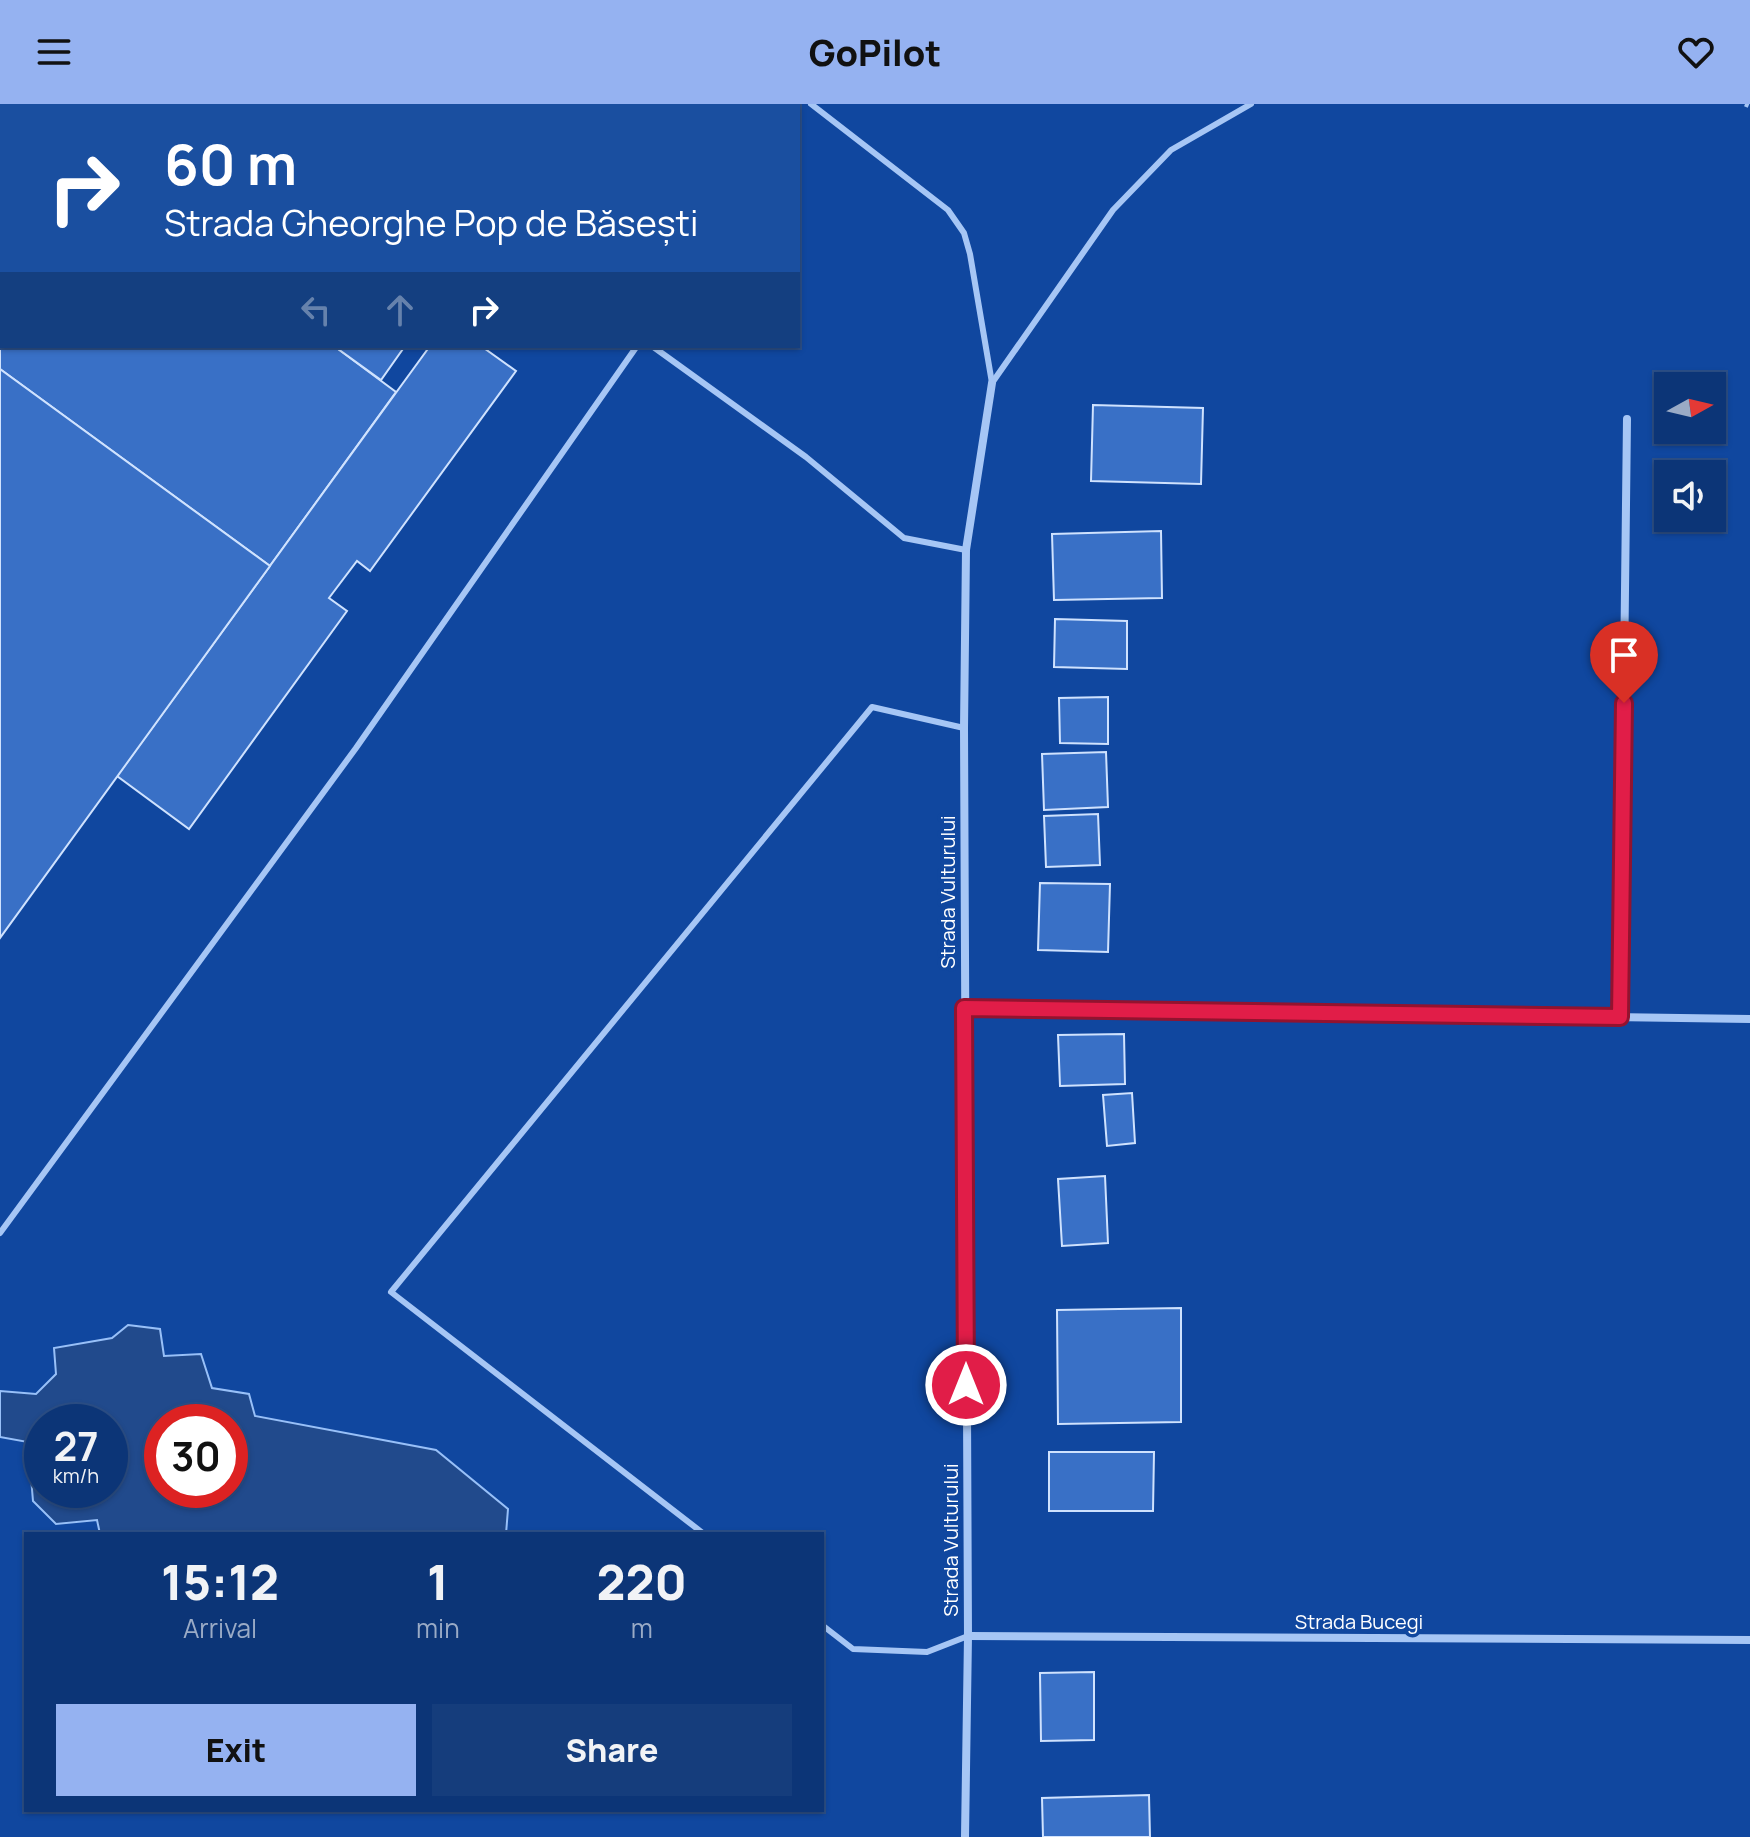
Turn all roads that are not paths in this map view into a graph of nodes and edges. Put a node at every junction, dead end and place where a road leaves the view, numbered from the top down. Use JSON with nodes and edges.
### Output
{"nodes":[{"id":1,"x":811,"y":104,"type":"edge"},
{"id":2,"x":1251,"y":104,"type":"edge"},
{"id":3,"x":636,"y":348,"type":"edge"},
{"id":4,"x":655,"y":348,"type":"edge"},
{"id":5,"x":992,"y":383,"type":"junction"},
{"id":6,"x":1627,"y":419,"type":"dead end"},
{"id":7,"x":966,"y":550,"type":"junction"},
{"id":8,"x":964,"y":728,"type":"junction"},
{"id":9,"x":964,"y":1008,"type":"junction"},
{"id":10,"x":1620,"y":1017,"type":"junction"},
{"id":11,"x":1750,"y":1019,"type":"edge"},
{"id":12,"x":0,"y":1233,"type":"edge"},
{"id":13,"x":701,"y":1532,"type":"edge"},
{"id":14,"x":824,"y":1627,"type":"edge"},
{"id":15,"x":968,"y":1636,"type":"junction"},
{"id":16,"x":1750,"y":1640,"type":"edge"},
{"id":17,"x":965,"y":1837,"type":"edge"}],
"edges":[{"from":1,"to":5,"type":"lane"},
{"from":2,"to":5,"type":"lane","name":"Strada Vulturului"},
{"from":3,"to":12,"type":"lane"},
{"from":4,"to":7,"type":"lane"},
{"from":5,"to":7,"type":"street","name":"Strada Vulturului"},
{"from":6,"to":10,"type":"street"},
{"from":7,"to":8,"type":"street","name":"Strada Vulturului"},
{"from":8,"to":9,"type":"street","name":"Strada Vulturului"},
{"from":8,"to":13,"type":"lane"},
{"from":9,"to":10,"type":"street"},
{"from":9,"to":15,"type":"street","name":"Strada Vulturului"},
{"from":10,"to":11,"type":"street"},
{"from":14,"to":15,"type":"lane"},
{"from":15,"to":16,"type":"street","name":"Strada Bucegi"},
{"from":15,"to":17,"type":"street","name":"Strada Vulturului"}]}
